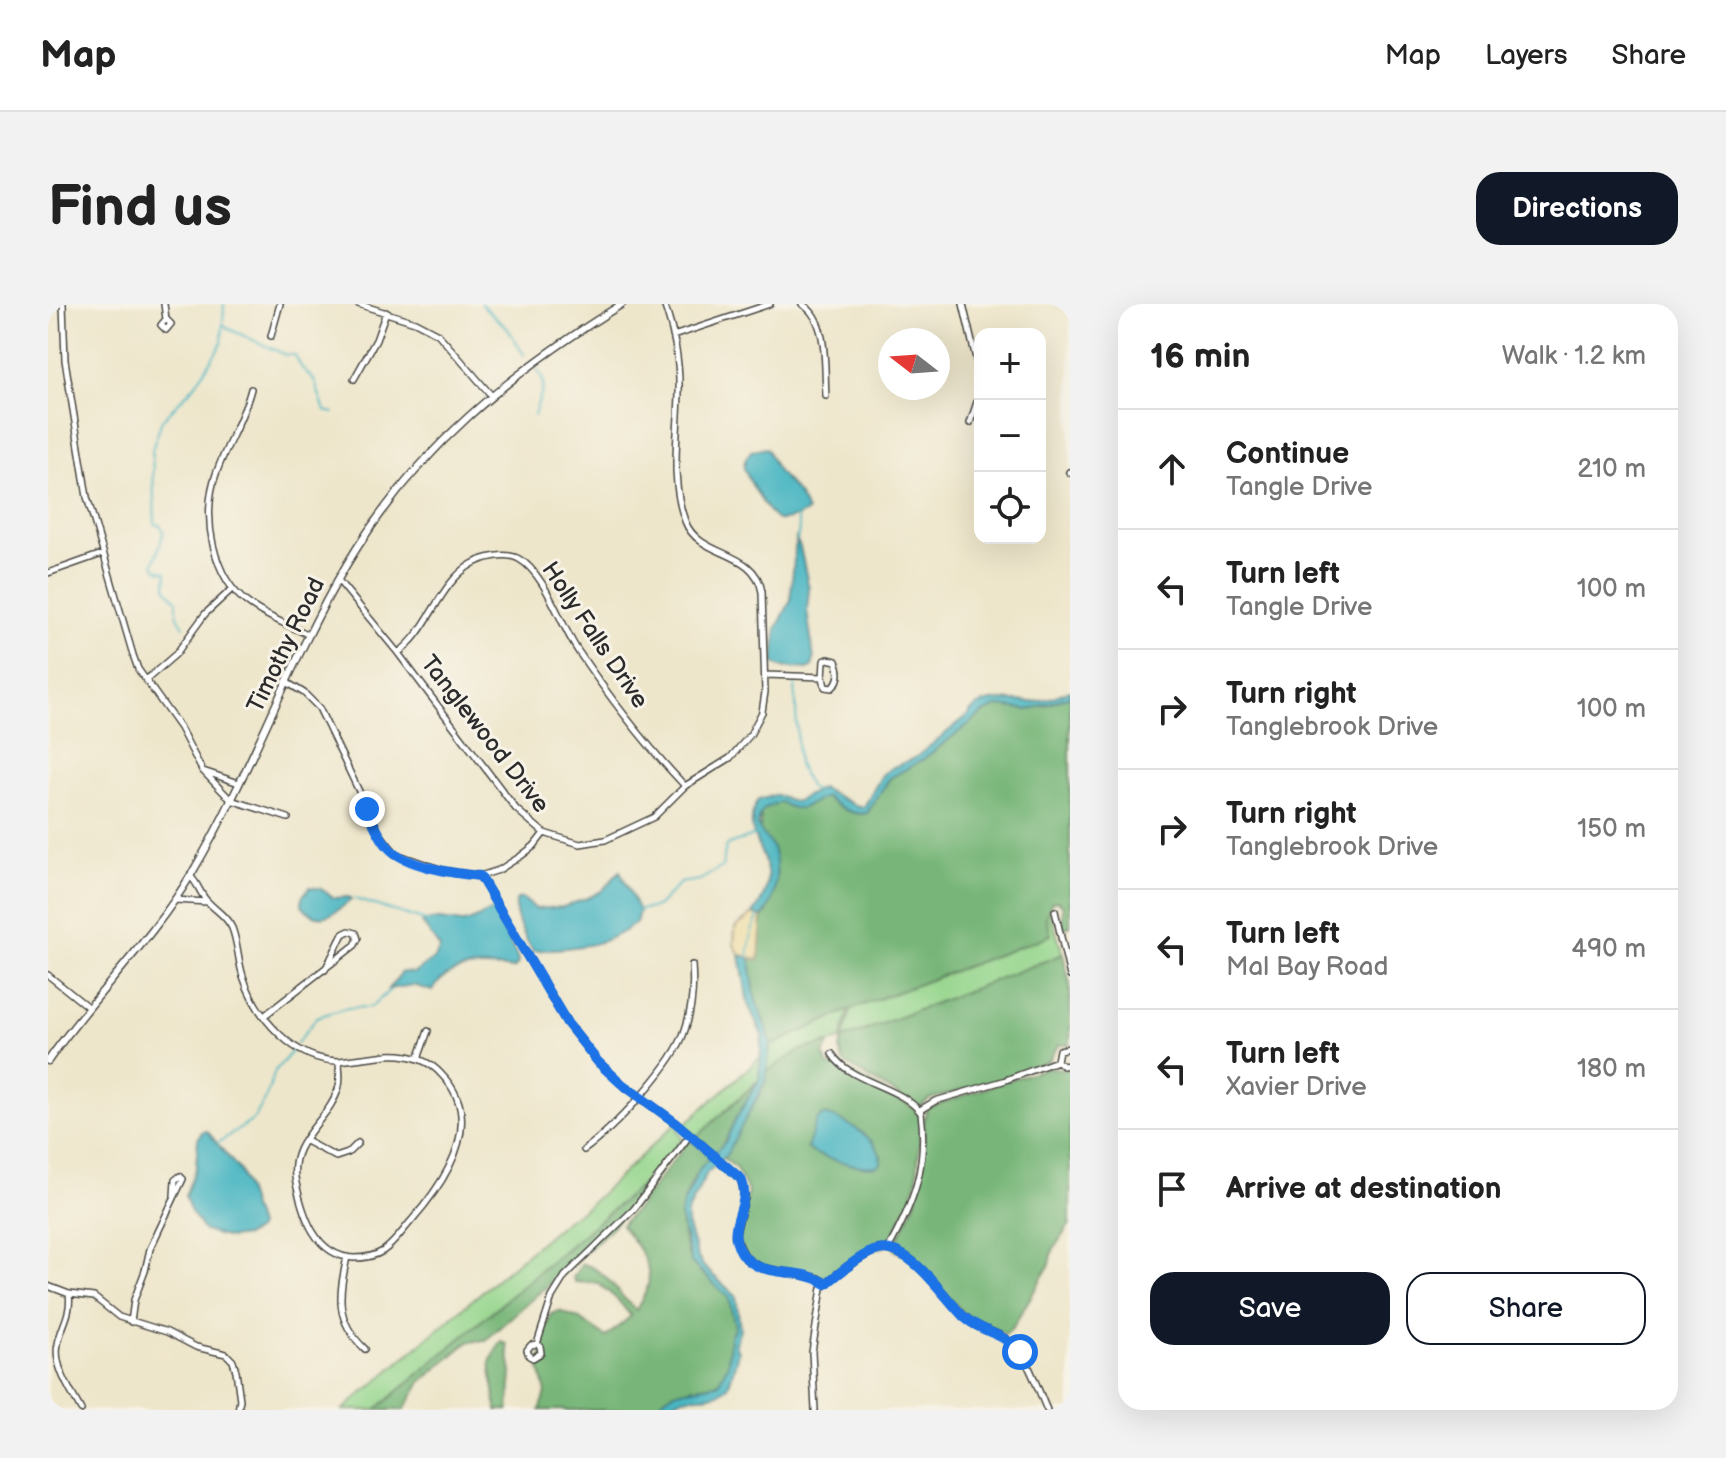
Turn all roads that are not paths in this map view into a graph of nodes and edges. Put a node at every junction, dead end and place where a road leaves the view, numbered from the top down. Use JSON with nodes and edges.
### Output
{"nodes":[{"id":1,"x":63,"y":304,"type":"edge"},
{"id":2,"x":164,"y":304,"type":"edge"},
{"id":3,"x":280,"y":304,"type":"edge"},
{"id":4,"x":358,"y":304,"type":"edge"},
{"id":5,"x":622,"y":304,"type":"edge"},
{"id":6,"x":664,"y":304,"type":"edge"},
{"id":7,"x":770,"y":304,"type":"edge"},
{"id":8,"x":802,"y":304,"type":"edge"},
{"id":9,"x":963,"y":304,"type":"edge"},
{"id":10,"x":386,"y":312,"type":"junction"},
{"id":11,"x":166,"y":319,"type":"dead end"},
{"id":12,"x":271,"y":336,"type":"dead end"},
{"id":13,"x":673,"y":336,"type":"junction"},
{"id":14,"x":974,"y":351,"type":"edge"},
{"id":15,"x":354,"y":379,"type":"dead end"},
{"id":16,"x":251,"y":389,"type":"dead end"},
{"id":17,"x":491,"y":395,"type":"junction"},
{"id":18,"x":826,"y":396,"type":"dead end"},
{"id":19,"x":978,"y":400,"type":"edge"},
{"id":20,"x":970,"y":423,"type":"dead end"},
{"id":21,"x":102,"y":554,"type":"junction"},
{"id":22,"x":48,"y":573,"type":"edge"},
{"id":23,"x":338,"y":580,"type":"junction"},
{"id":24,"x":232,"y":589,"type":"junction"},
{"id":25,"x":310,"y":635,"type":"junction"},
{"id":26,"x":398,"y":653,"type":"junction"},
{"id":27,"x":765,"y":675,"type":"junction"},
{"id":28,"x":823,"y":677,"type":"junction"},
{"id":29,"x":146,"y":680,"type":"junction"},
{"id":30,"x":288,"y":683,"type":"junction"},
{"id":31,"x":202,"y":770,"type":"junction"},
{"id":32,"x":239,"y":783,"type":"junction"},
{"id":33,"x":685,"y":786,"type":"junction"},
{"id":34,"x":231,"y":800,"type":"junction"},
{"id":35,"x":288,"y":818,"type":"dead end"},
{"id":36,"x":544,"y":833,"type":"junction"},
{"id":37,"x":190,"y":876,"type":"junction"},
{"id":38,"x":480,"y":876,"type":"junction"},
{"id":39,"x":175,"y":900,"type":"junction"},
{"id":40,"x":208,"y":902,"type":"junction"},
{"id":41,"x":1055,"y":911,"type":"dead end"},
{"id":42,"x":692,"y":965,"type":"dead end"},
{"id":43,"x":325,"y":970,"type":"junction"},
{"id":44,"x":48,"y":975,"type":"edge"},
{"id":45,"x":1070,"y":976,"type":"edge"},
{"id":46,"x":89,"y":1008,"type":"junction"},
{"id":47,"x":264,"y":1016,"type":"junction"},
{"id":48,"x":428,"y":1031,"type":"dead end"},
{"id":49,"x":1070,"y":1048,"type":"edge"},
{"id":50,"x":832,"y":1054,"type":"dead end"},
{"id":51,"x":418,"y":1059,"type":"junction"},
{"id":52,"x":48,"y":1061,"type":"edge"},
{"id":53,"x":339,"y":1061,"type":"junction"},
{"id":54,"x":1057,"y":1061,"type":"junction"},
{"id":55,"x":1070,"y":1065,"type":"edge"},
{"id":56,"x":639,"y":1096,"type":"junction"},
{"id":57,"x":920,"y":1110,"type":"junction"},
{"id":58,"x":690,"y":1135,"type":"junction"},
{"id":59,"x":304,"y":1140,"type":"junction"},
{"id":60,"x":358,"y":1143,"type":"dead end"},
{"id":61,"x":584,"y":1150,"type":"dead end"},
{"id":62,"x":174,"y":1196,"type":"dead end"},
{"id":63,"x":888,"y":1249,"type":"junction"},
{"id":64,"x":347,"y":1257,"type":"junction"},
{"id":65,"x":826,"y":1284,"type":"junction"},
{"id":66,"x":48,"y":1286,"type":"edge"},
{"id":67,"x":69,"y":1294,"type":"junction"},
{"id":68,"x":131,"y":1322,"type":"junction"},
{"id":69,"x":537,"y":1344,"type":"dead end"},
{"id":70,"x":365,"y":1349,"type":"dead end"},
{"id":71,"x":81,"y":1410,"type":"edge"},
{"id":72,"x":238,"y":1410,"type":"edge"},
{"id":73,"x":815,"y":1410,"type":"edge"},
{"id":74,"x":1047,"y":1410,"type":"edge"}],
"edges":[{"from":1,"to":21,"type":"street"},
{"from":2,"to":11,"type":"street"},
{"from":3,"to":12,"type":"street"},
{"from":4,"to":10,"type":"street"},
{"from":5,"to":17,"type":"main road","name":"Timothy Road"},
{"from":6,"to":13,"type":"street","name":"Tanglewood Drive"},
{"from":7,"to":13,"type":"street"},
{"from":8,"to":18,"type":"street"},
{"from":9,"to":14,"type":"street"},
{"from":10,"to":15,"type":"street"},
{"from":10,"to":17,"type":"street"},
{"from":13,"to":27,"type":"street","name":"Tanglewood Drive"},
{"from":16,"to":24,"type":"street"},
{"from":17,"to":23,"type":"main road","name":"Timothy Road"},
{"from":19,"to":20,"type":"street"},
{"from":21,"to":22,"type":"street"},
{"from":21,"to":29,"type":"street"},
{"from":23,"to":25,"type":"main road","name":"Timothy Road"},
{"from":23,"to":26,"type":"street","name":"Tanglewood Drive"},
{"from":24,"to":25,"type":"street"},
{"from":24,"to":29,"type":"street"},
{"from":25,"to":30,"type":"main road","name":"Timothy Road"},
{"from":26,"to":33,"type":"street","name":"Holly Falls Drive"},
{"from":26,"to":36,"type":"street","name":"Tanglewood Drive"},
{"from":27,"to":28,"type":"street"},
{"from":27,"to":33,"type":"street","name":"Tanglewood Drive"},
{"from":28,"to":28,"type":"street"},
{"from":29,"to":31,"type":"street"},
{"from":30,"to":32,"type":"main road","name":"Timothy Road"},
{"from":30,"to":38,"type":"street"},
{"from":31,"to":32,"type":"street"},
{"from":31,"to":34,"type":"street"},
{"from":32,"to":34,"type":"main road","name":"Timothy Road"},
{"from":33,"to":36,"type":"street","name":"Tanglewood Drive"},
{"from":34,"to":35,"type":"street"},
{"from":34,"to":37,"type":"main road","name":"Timothy Road"},
{"from":36,"to":38,"type":"street"},
{"from":37,"to":39,"type":"main road","name":"Timothy Road"},
{"from":37,"to":40,"type":"street"},
{"from":38,"to":56,"type":"street"},
{"from":39,"to":40,"type":"street"},
{"from":39,"to":46,"type":"main road","name":"Timothy Road"},
{"from":40,"to":47,"type":"street"},
{"from":41,"to":45,"type":"street"},
{"from":42,"to":56,"type":"street"},
{"from":43,"to":43,"type":"street"},
{"from":43,"to":47,"type":"street"},
{"from":44,"to":46,"type":"street"},
{"from":46,"to":52,"type":"main road","name":"Timothy Road"},
{"from":47,"to":53,"type":"street"},
{"from":48,"to":51,"type":"street"},
{"from":49,"to":54,"type":"street"},
{"from":50,"to":57,"type":"street"},
{"from":51,"to":53,"type":"street"},
{"from":51,"to":64,"type":"street"},
{"from":53,"to":59,"type":"street"},
{"from":54,"to":55,"type":"street"},
{"from":54,"to":57,"type":"street"},
{"from":56,"to":58,"type":"street"},
{"from":56,"to":61,"type":"street"},
{"from":57,"to":63,"type":"street"},
{"from":58,"to":65,"type":"street"},
{"from":58,"to":69,"type":"street"},
{"from":59,"to":60,"type":"street"},
{"from":59,"to":64,"type":"street"},
{"from":62,"to":68,"type":"street"},
{"from":63,"to":65,"type":"street"},
{"from":63,"to":74,"type":"street"},
{"from":64,"to":70,"type":"street"},
{"from":65,"to":73,"type":"street"},
{"from":66,"to":67,"type":"street"},
{"from":67,"to":68,"type":"street"},
{"from":67,"to":71,"type":"street"},
{"from":68,"to":72,"type":"street"}]}
